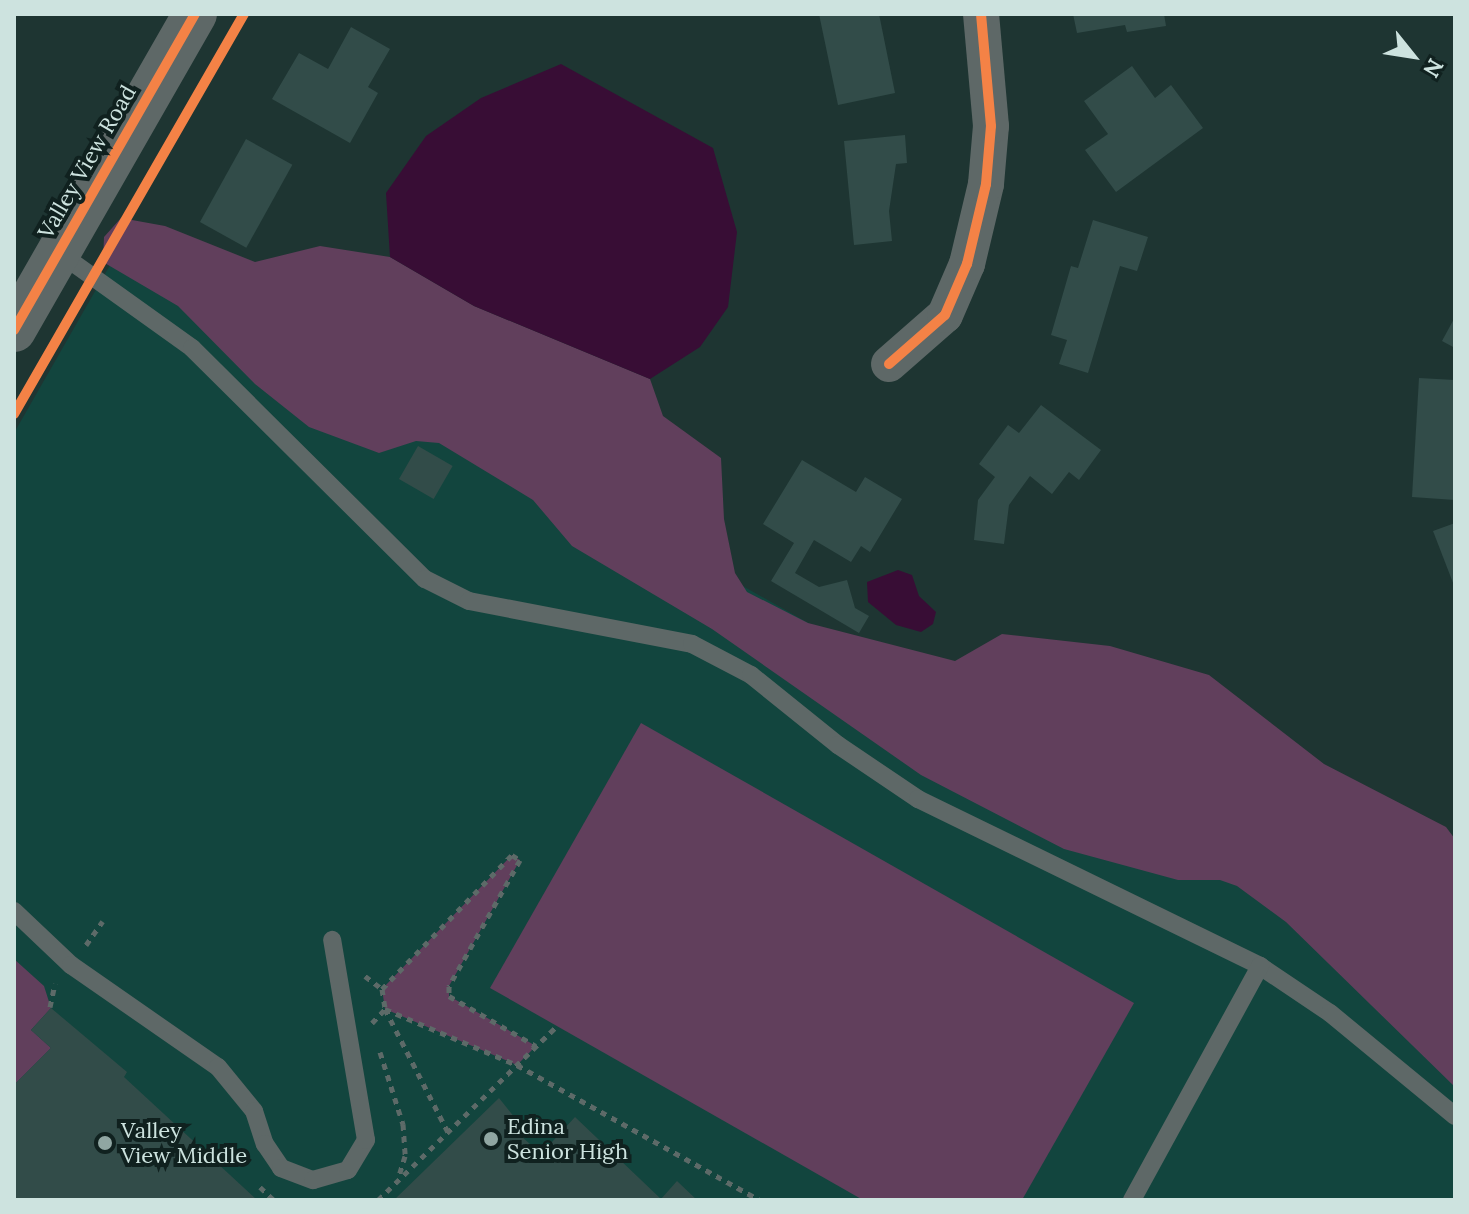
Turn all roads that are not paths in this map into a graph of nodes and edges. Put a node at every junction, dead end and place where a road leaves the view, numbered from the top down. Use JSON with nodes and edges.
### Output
{"nodes":[{"id":1,"x":195,"y":14,"type":"edge"},
{"id":2,"x":981,"y":14,"type":"edge"},
{"id":3,"x":58,"y":252,"type":"junction"},
{"id":4,"x":14,"y":330,"type":"edge"},
{"id":5,"x":889,"y":364,"type":"dead end"},
{"id":6,"x":14,"y":911,"type":"edge"},
{"id":7,"x":332,"y":940,"type":"dead end"},
{"id":8,"x":1260,"y":966,"type":"junction"},
{"id":9,"x":1455,"y":1116,"type":"edge"},
{"id":10,"x":1132,"y":1200,"type":"edge"}],
"edges":[{"from":1,"to":3,"type":"street","name":"Valley View Road"},
{"from":2,"to":5,"type":"street"},
{"from":3,"to":4,"type":"street","name":"Valley View Road"},
{"from":3,"to":8,"type":"lane"},
{"from":6,"to":7,"type":"lane"},
{"from":8,"to":9,"type":"lane"},
{"from":8,"to":10,"type":"lane"}]}
